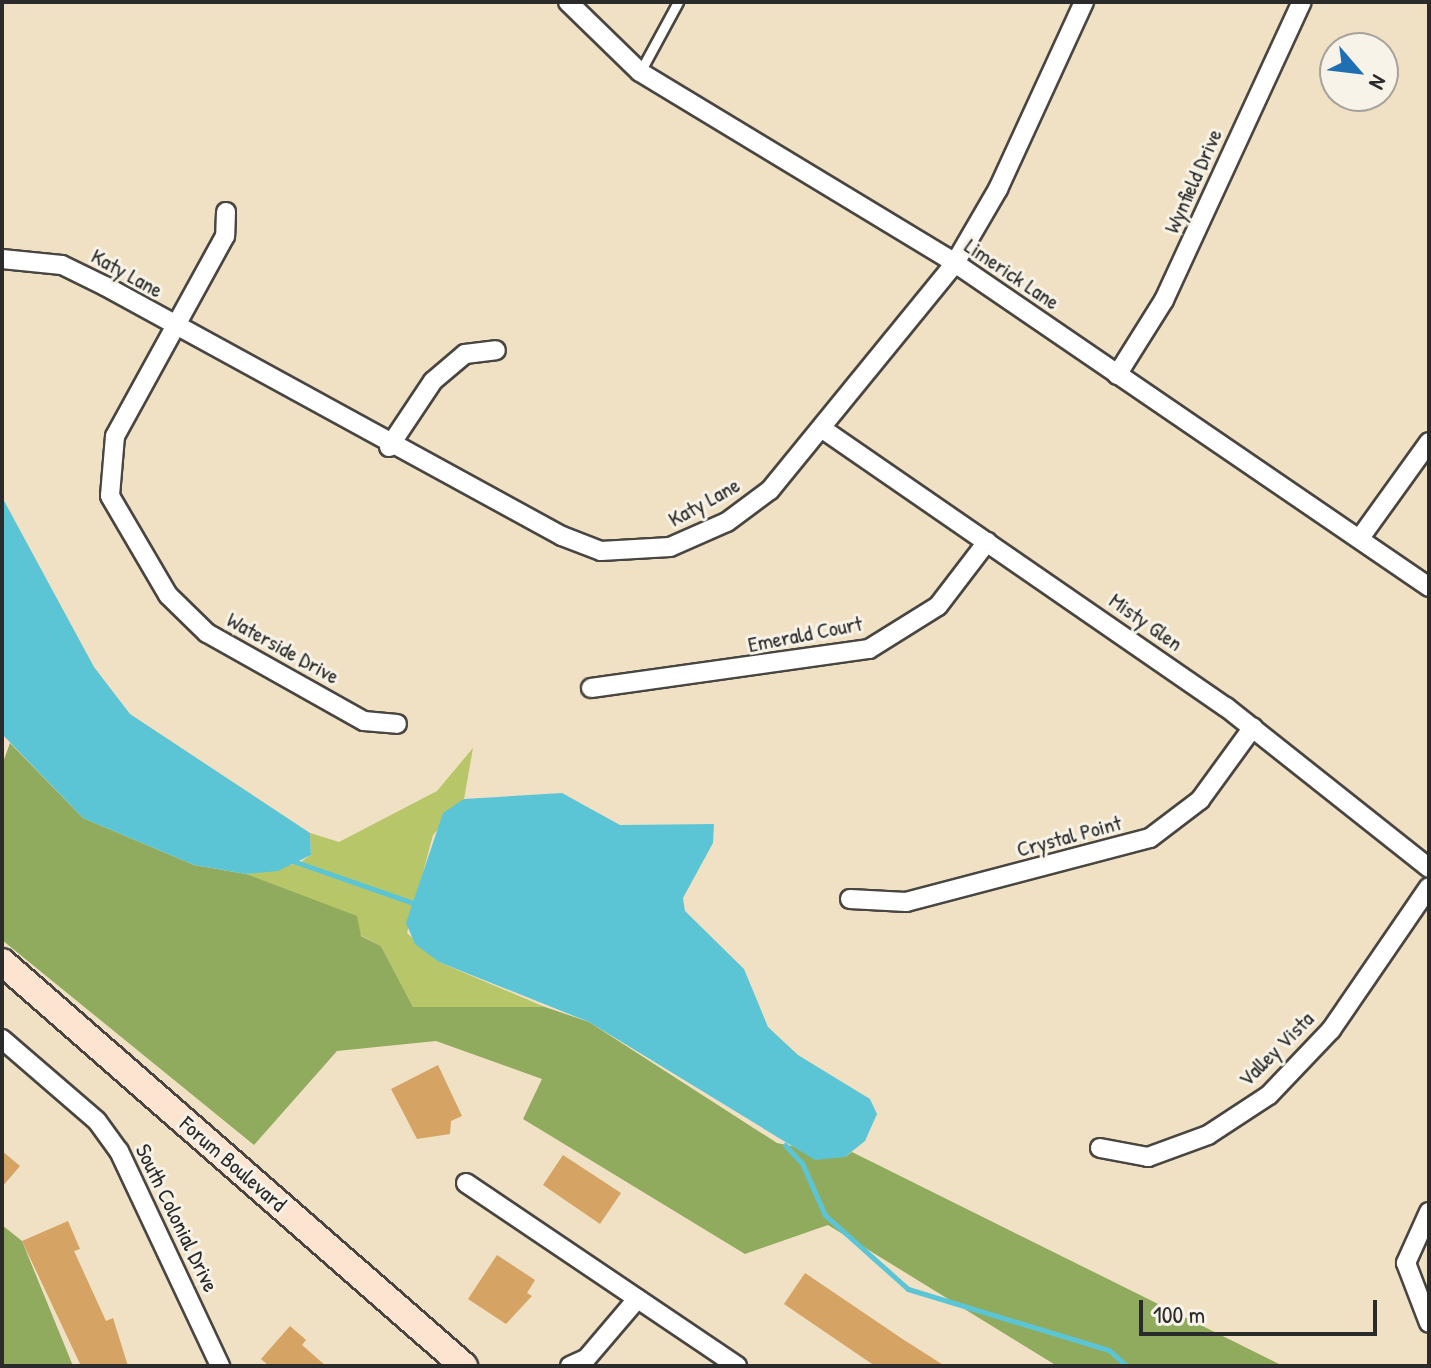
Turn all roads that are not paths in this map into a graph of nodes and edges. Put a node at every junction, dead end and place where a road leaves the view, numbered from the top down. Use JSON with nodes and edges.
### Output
{"nodes":[{"id":1,"x":568,"y":2,"type":"edge"},
{"id":2,"x":678,"y":2,"type":"edge"},
{"id":3,"x":1084,"y":2,"type":"edge"},
{"id":4,"x":1302,"y":2,"type":"edge"},
{"id":5,"x":640,"y":72,"type":"junction"},
{"id":6,"x":226,"y":212,"type":"dead end"},
{"id":7,"x":2,"y":259,"type":"edge"},
{"id":8,"x":955,"y":263,"type":"junction"},
{"id":9,"x":173,"y":327,"type":"junction"},
{"id":10,"x":496,"y":350,"type":"dead end"},
{"id":11,"x":1117,"y":375,"type":"junction"},
{"id":12,"x":824,"y":430,"type":"junction"},
{"id":13,"x":1429,"y":442,"type":"edge"},
{"id":14,"x":389,"y":447,"type":"junction"},
{"id":15,"x":1360,"y":538,"type":"junction"},
{"id":16,"x":987,"y":542,"type":"junction"},
{"id":17,"x":1429,"y":587,"type":"edge"},
{"id":18,"x":591,"y":688,"type":"dead end"},
{"id":19,"x":397,"y":724,"type":"dead end"},
{"id":20,"x":1253,"y":727,"type":"junction"},
{"id":21,"x":1429,"y":868,"type":"edge"},
{"id":22,"x":1429,"y":887,"type":"edge"},
{"id":23,"x":850,"y":899,"type":"dead end"},
{"id":24,"x":2,"y":962,"type":"edge"},
{"id":25,"x":2,"y":1039,"type":"edge"},
{"id":26,"x":1100,"y":1148,"type":"dead end"},
{"id":27,"x":466,"y":1183,"type":"dead end"},
{"id":28,"x":1429,"y":1212,"type":"edge"},
{"id":29,"x":637,"y":1299,"type":"junction"},
{"id":30,"x":1429,"y":1323,"type":"edge"},
{"id":31,"x":580,"y":1364,"type":"edge"},
{"id":32,"x":220,"y":1366,"type":"edge"},
{"id":33,"x":464,"y":1366,"type":"edge"},
{"id":34,"x":737,"y":1366,"type":"edge"}],
"edges":[{"from":1,"to":5,"type":"street","name":"Limerick Lane"},
{"from":2,"to":5,"type":"lane"},
{"from":3,"to":8,"type":"street","name":"Katy Lane"},
{"from":4,"to":11,"type":"street","name":"Wynfield Drive"},
{"from":5,"to":8,"type":"street","name":"Limerick Lane"},
{"from":6,"to":9,"type":"street","name":"Waterside Drive"},
{"from":7,"to":9,"type":"street","name":"Katy Lane"},
{"from":8,"to":11,"type":"street","name":"Limerick Lane"},
{"from":8,"to":12,"type":"street","name":"Katy Lane"},
{"from":9,"to":14,"type":"street","name":"Katy Lane"},
{"from":9,"to":19,"type":"street","name":"Waterside Drive"},
{"from":10,"to":14,"type":"street"},
{"from":11,"to":15,"type":"street","name":"Limerick Lane"},
{"from":12,"to":14,"type":"street","name":"Katy Lane"},
{"from":12,"to":16,"type":"street","name":"Misty Glen"},
{"from":13,"to":15,"type":"street"},
{"from":15,"to":17,"type":"street","name":"Limerick Lane"},
{"from":16,"to":18,"type":"street","name":"Emerald Court"},
{"from":16,"to":20,"type":"street","name":"Misty Glen"},
{"from":20,"to":21,"type":"street","name":"Misty Glen"},
{"from":20,"to":23,"type":"street","name":"Crystal Point"},
{"from":22,"to":26,"type":"street","name":"Valley Vista"},
{"from":24,"to":33,"type":"street","name":"Forum Boulevard"},
{"from":25,"to":32,"type":"street","name":"South Colonial Drive"},
{"from":27,"to":29,"type":"street"},
{"from":28,"to":30,"type":"street"},
{"from":29,"to":31,"type":"street"},
{"from":29,"to":34,"type":"street"}]}
